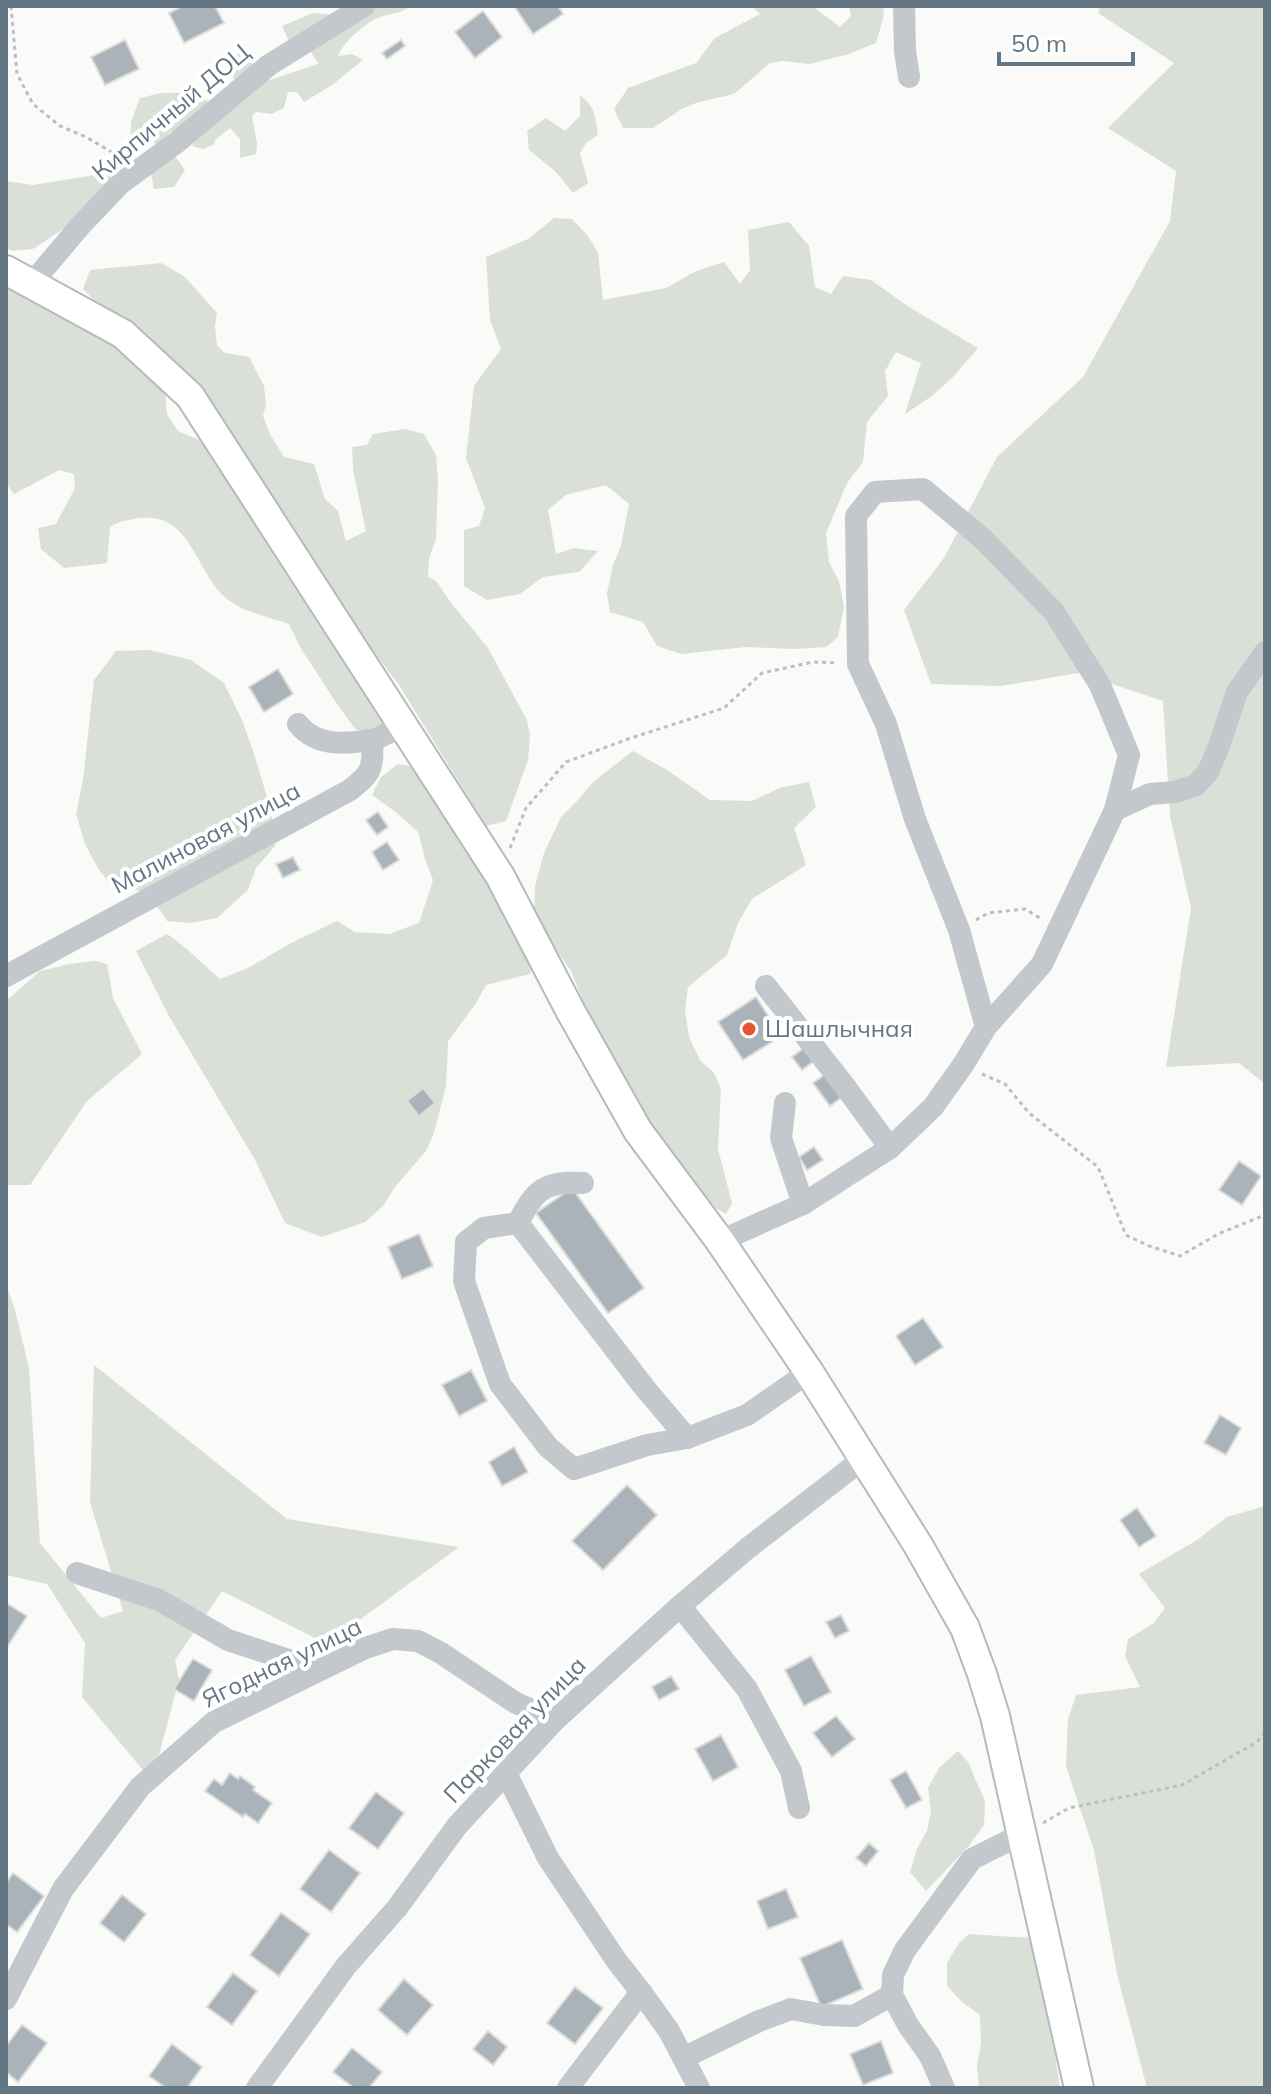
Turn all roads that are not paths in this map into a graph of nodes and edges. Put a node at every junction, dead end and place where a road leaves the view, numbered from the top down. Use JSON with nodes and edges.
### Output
{"nodes":[{"id":1,"x":364,"y":6,"type":"edge"},
{"id":2,"x":904,"y":6,"type":"edge"},
{"id":3,"x":909,"y":77,"type":"dead end"},
{"id":4,"x":6,"y":270,"type":"edge"},
{"id":5,"x":32,"y":283,"type":"junction"},
{"id":6,"x":1265,"y":652,"type":"edge"},
{"id":7,"x":298,"y":724,"type":"dead end"},
{"id":8,"x":402,"y":726,"type":"junction"},
{"id":9,"x":376,"y":739,"type":"junction"},
{"id":10,"x":1115,"y":810,"type":"junction"},
{"id":11,"x":6,"y":976,"type":"edge"},
{"id":12,"x":766,"y":986,"type":"dead end"},
{"id":13,"x":986,"y":1027,"type":"junction"},
{"id":14,"x":785,"y":1103,"type":"dead end"},
{"id":15,"x":890,"y":1148,"type":"junction"},
{"id":16,"x":583,"y":1183,"type":"dead end"},
{"id":17,"x":803,"y":1204,"type":"junction"},
{"id":18,"x":518,"y":1223,"type":"junction"},
{"id":19,"x":720,"y":1241,"type":"junction"},
{"id":20,"x":809,"y":1372,"type":"junction"},
{"id":21,"x":687,"y":1438,"type":"junction"},
{"id":22,"x":863,"y":1459,"type":"junction"},
{"id":23,"x":77,"y":1573,"type":"dead end"},
{"id":24,"x":680,"y":1606,"type":"junction"},
{"id":25,"x":319,"y":1670,"type":"junction"},
{"id":26,"x":555,"y":1720,"type":"junction"},
{"id":27,"x":506,"y":1773,"type":"junction"},
{"id":28,"x":799,"y":1808,"type":"dead end"},
{"id":29,"x":1020,"y":1835,"type":"junction"},
{"id":30,"x":641,"y":1992,"type":"junction"},
{"id":31,"x":892,"y":1995,"type":"junction"},
{"id":32,"x":6,"y":1999,"type":"edge"},
{"id":33,"x":683,"y":2058,"type":"junction"},
{"id":34,"x":257,"y":2088,"type":"edge"},
{"id":35,"x":568,"y":2088,"type":"edge"},
{"id":36,"x":699,"y":2088,"type":"edge"},
{"id":37,"x":944,"y":2088,"type":"edge"},
{"id":38,"x":1079,"y":2088,"type":"edge"}],
"edges":[{"from":1,"to":5,"type":"street","name":"Кирпичный ДОЦ"},
{"from":2,"to":3,"type":"street"},
{"from":4,"to":5,"type":"main road"},
{"from":5,"to":8,"type":"main road"},
{"from":6,"to":10,"type":"street"},
{"from":7,"to":9,"type":"street"},
{"from":8,"to":9,"type":"street"},
{"from":8,"to":19,"type":"main road"},
{"from":9,"to":11,"type":"street","name":"Малиновая улица"},
{"from":10,"to":13,"type":"street"},
{"from":10,"to":13,"type":"street"},
{"from":12,"to":15,"type":"street"},
{"from":13,"to":15,"type":"street"},
{"from":14,"to":17,"type":"street"},
{"from":15,"to":17,"type":"street"},
{"from":16,"to":18,"type":"street"},
{"from":17,"to":19,"type":"street"},
{"from":18,"to":21,"type":"street"},
{"from":18,"to":21,"type":"street"},
{"from":19,"to":20,"type":"main road"},
{"from":20,"to":21,"type":"street"},
{"from":20,"to":22,"type":"main road"},
{"from":22,"to":24,"type":"street","name":"Парковая улица"},
{"from":22,"to":29,"type":"main road"},
{"from":23,"to":25,"type":"street"},
{"from":24,"to":26,"type":"street","name":"Парковая улица"},
{"from":24,"to":28,"type":"street"},
{"from":25,"to":26,"type":"street","name":"Ягодная улица"},
{"from":25,"to":32,"type":"street","name":"Ягодная улица"},
{"from":26,"to":27,"type":"street","name":"Парковая улица"},
{"from":27,"to":30,"type":"street"},
{"from":27,"to":34,"type":"street","name":"Парковая улица"},
{"from":29,"to":31,"type":"street"},
{"from":29,"to":38,"type":"main road"},
{"from":30,"to":33,"type":"street"},
{"from":30,"to":35,"type":"street"},
{"from":31,"to":33,"type":"street"},
{"from":31,"to":37,"type":"street"},
{"from":33,"to":36,"type":"street"}]}
